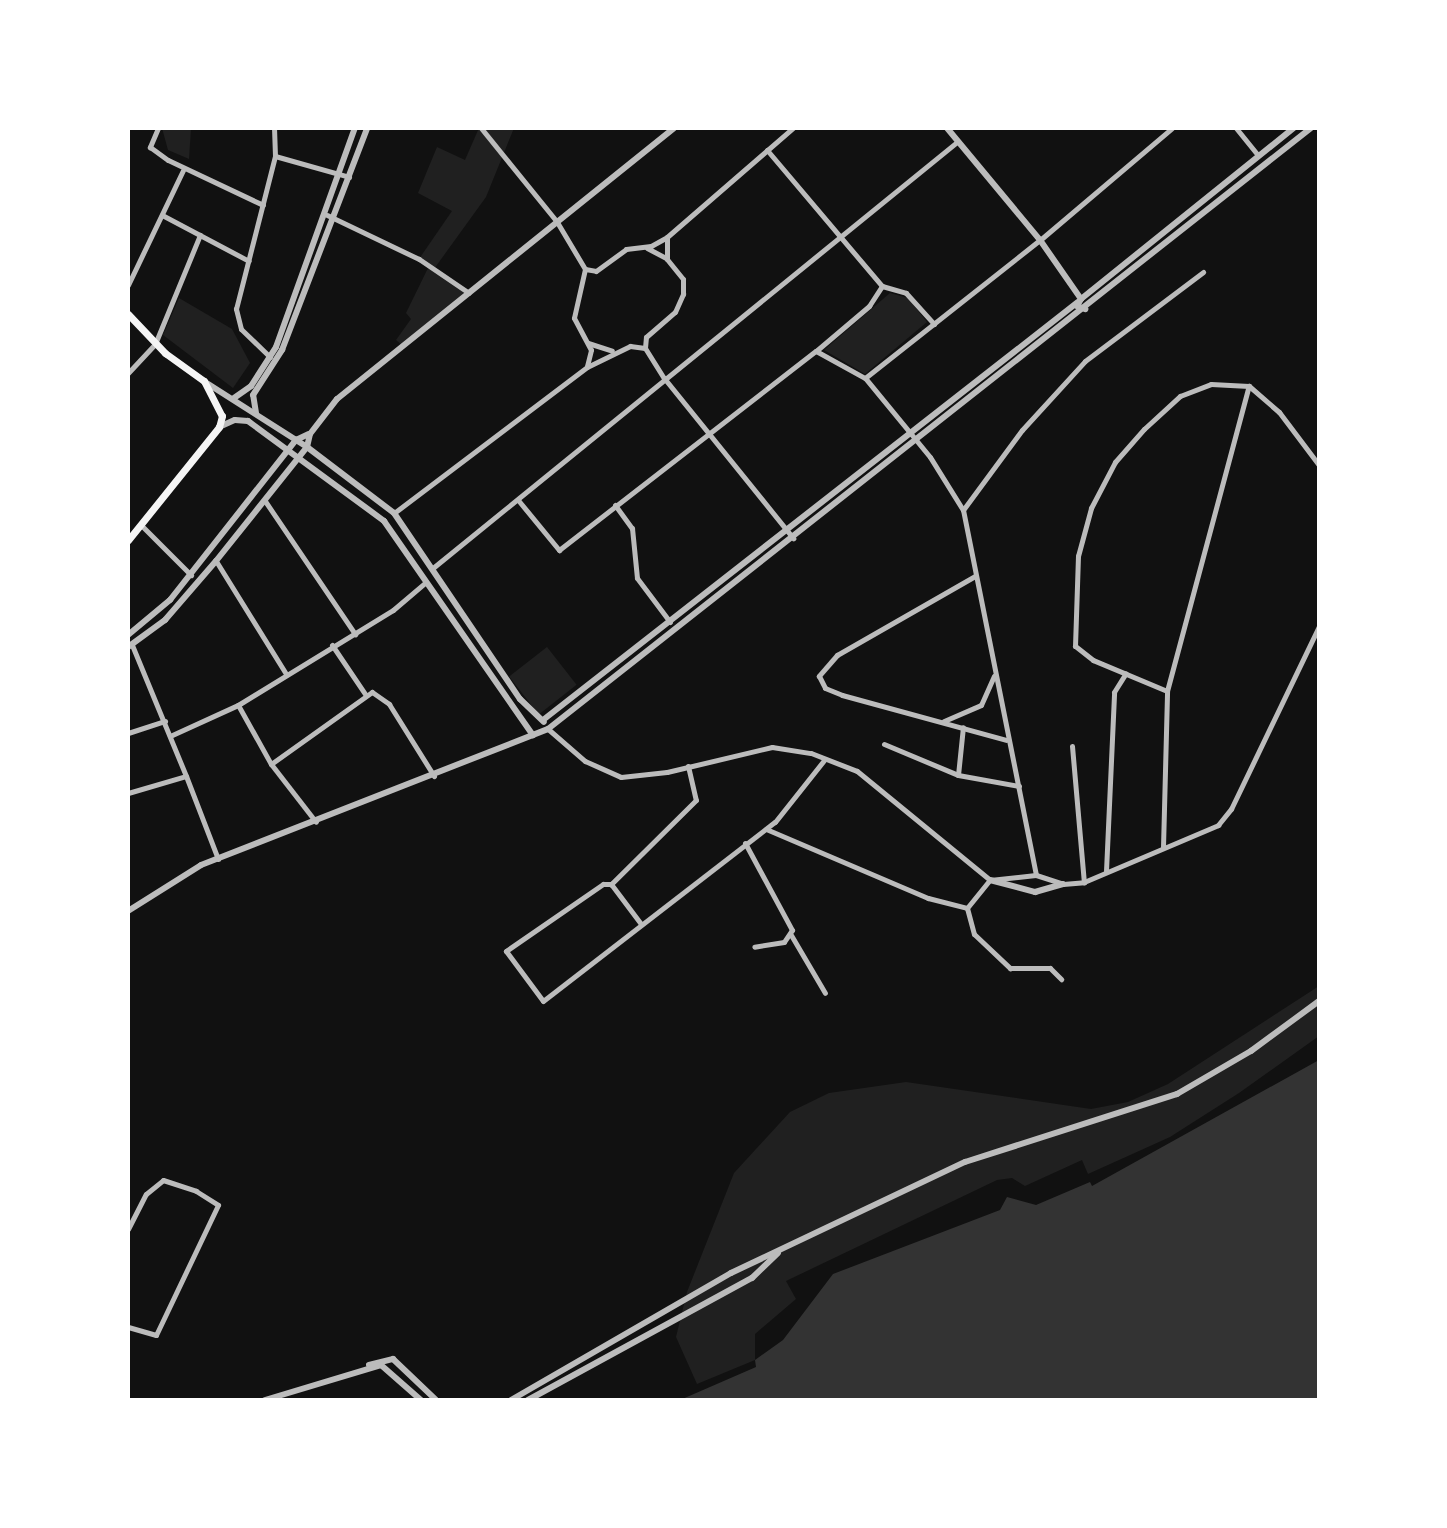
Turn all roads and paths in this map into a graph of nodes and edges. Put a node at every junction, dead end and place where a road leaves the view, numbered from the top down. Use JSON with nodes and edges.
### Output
{"nodes":[{"id":1,"x":158,"y":128,"type":"edge"},
{"id":2,"x":274,"y":128,"type":"edge"},
{"id":3,"x":355,"y":128,"type":"edge"},
{"id":4,"x":367,"y":128,"type":"edge"},
{"id":5,"x":481,"y":128,"type":"edge"},
{"id":6,"x":674,"y":128,"type":"edge"},
{"id":7,"x":793,"y":128,"type":"edge"},
{"id":8,"x":947,"y":128,"type":"edge"},
{"id":9,"x":1172,"y":128,"type":"edge"},
{"id":10,"x":1236,"y":128,"type":"edge"},
{"id":11,"x":1294,"y":128,"type":"edge"},
{"id":12,"x":1311,"y":128,"type":"edge"},
{"id":13,"x":957,"y":142,"type":"junction"},
{"id":14,"x":767,"y":150,"type":"junction"},
{"id":15,"x":1258,"y":155,"type":"junction"},
{"id":16,"x":275,"y":156,"type":"junction"},
{"id":17,"x":1265,"y":165,"type":"junction"},
{"id":18,"x":183,"y":170,"type":"junction"},
{"id":19,"x":340,"y":176,"type":"junction"},
{"id":20,"x":350,"y":177,"type":"junction"},
{"id":21,"x":263,"y":205,"type":"junction"},
{"id":22,"x":162,"y":215,"type":"junction"},
{"id":23,"x":331,"y":217,"type":"junction"},
{"id":24,"x":557,"y":222,"type":"junction"},
{"id":25,"x":200,"y":235,"type":"junction"},
{"id":26,"x":667,"y":237,"type":"junction"},
{"id":27,"x":841,"y":237,"type":"junction"},
{"id":28,"x":1040,"y":240,"type":"junction"},
{"id":29,"x":642,"y":247,"type":"junction"},
{"id":30,"x":667,"y":259,"type":"junction"},
{"id":31,"x":248,"y":264,"type":"junction"},
{"id":32,"x":585,"y":269,"type":"junction"},
{"id":33,"x":599,"y":270,"type":"junction"},
{"id":34,"x":1203,"y":272,"type":"dead end"},
{"id":35,"x":585,"y":283,"type":"junction"},
{"id":36,"x":128,"y":285,"type":"edge"},
{"id":37,"x":882,"y":286,"type":"junction"},
{"id":38,"x":469,"y":293,"type":"junction"},
{"id":39,"x":1081,"y":299,"type":"junction"},
{"id":40,"x":1088,"y":307,"type":"junction"},
{"id":41,"x":128,"y":314,"type":"edge"},
{"id":42,"x":934,"y":324,"type":"junction"},
{"id":43,"x":646,"y":337,"type":"junction"},
{"id":44,"x":588,"y":342,"type":"junction"},
{"id":45,"x":155,"y":344,"type":"junction"},
{"id":46,"x":630,"y":346,"type":"junction"},
{"id":47,"x":645,"y":348,"type":"junction"},
{"id":48,"x":616,"y":351,"type":"junction"},
{"id":49,"x":816,"y":351,"type":"junction"},
{"id":50,"x":273,"y":359,"type":"junction"},
{"id":51,"x":587,"y":367,"type":"junction"},
{"id":52,"x":128,"y":373,"type":"edge"},
{"id":53,"x":664,"y":378,"type":"junction"},
{"id":54,"x":865,"y":378,"type":"junction"},
{"id":55,"x":204,"y":381,"type":"junction"},
{"id":56,"x":1249,"y":386,"type":"junction"},
{"id":57,"x":234,"y":398,"type":"junction"},
{"id":58,"x":256,"y":413,"type":"junction"},
{"id":59,"x":219,"y":427,"type":"junction"},
{"id":60,"x":708,"y":432,"type":"junction"},
{"id":61,"x":310,"y":434,"type":"junction"},
{"id":62,"x":910,"y":435,"type":"junction"},
{"id":63,"x":296,"y":440,"type":"junction"},
{"id":64,"x":916,"y":442,"type":"junction"},
{"id":65,"x":307,"y":447,"type":"junction"},
{"id":66,"x":289,"y":451,"type":"junction"},
{"id":67,"x":298,"y":458,"type":"junction"},
{"id":68,"x":1319,"y":465,"type":"edge"},
{"id":69,"x":518,"y":500,"type":"junction"},
{"id":70,"x":265,"y":501,"type":"junction"},
{"id":71,"x":615,"y":505,"type":"junction"},
{"id":72,"x":963,"y":510,"type":"junction"},
{"id":73,"x":394,"y":513,"type":"junction"},
{"id":74,"x":384,"y":521,"type":"junction"},
{"id":75,"x":141,"y":525,"type":"junction"},
{"id":76,"x":787,"y":531,"type":"junction"},
{"id":77,"x":794,"y":539,"type":"junction"},
{"id":78,"x":128,"y":540,"type":"edge"},
{"id":79,"x":216,"y":561,"type":"junction"},
{"id":80,"x":434,"y":567,"type":"junction"},
{"id":81,"x":191,"y":575,"type":"junction"},
{"id":82,"x":975,"y":576,"type":"junction"},
{"id":83,"x":426,"y":582,"type":"junction"},
{"id":84,"x":670,"y":622,"type":"junction"},
{"id":85,"x":1319,"y":626,"type":"edge"},
{"id":86,"x":355,"y":634,"type":"junction"},
{"id":87,"x":129,"y":641,"type":"edge"},
{"id":88,"x":332,"y":645,"type":"junction"},
{"id":89,"x":995,"y":668,"type":"junction"},
{"id":90,"x":1126,"y":673,"type":"junction"},
{"id":91,"x":286,"y":674,"type":"junction"},
{"id":92,"x":1167,"y":691,"type":"junction"},
{"id":93,"x":365,"y":694,"type":"junction"},
{"id":94,"x":238,"y":705,"type":"junction"},
{"id":95,"x":543,"y":720,"type":"junction"},
{"id":96,"x":165,"y":721,"type":"junction"},
{"id":97,"x":943,"y":721,"type":"junction"},
{"id":98,"x":963,"y":727,"type":"junction"},
{"id":99,"x":548,"y":729,"type":"junction"},
{"id":100,"x":128,"y":733,"type":"edge"},
{"id":101,"x":533,"y":735,"type":"junction"},
{"id":102,"x":170,"y":736,"type":"junction"},
{"id":103,"x":1006,"y":740,"type":"junction"},
{"id":104,"x":884,"y":744,"type":"dead end"},
{"id":105,"x":1072,"y":746,"type":"dead end"},
{"id":106,"x":825,"y":759,"type":"junction"},
{"id":107,"x":271,"y":764,"type":"junction"},
{"id":108,"x":688,"y":766,"type":"junction"},
{"id":109,"x":958,"y":775,"type":"junction"},
{"id":110,"x":186,"y":776,"type":"junction"},
{"id":111,"x":434,"y":776,"type":"junction"},
{"id":112,"x":1019,"y":786,"type":"junction"},
{"id":113,"x":128,"y":793,"type":"edge"},
{"id":114,"x":316,"y":823,"type":"junction"},
{"id":115,"x":765,"y":828,"type":"junction"},
{"id":116,"x":745,"y":843,"type":"junction"},
{"id":117,"x":1163,"y":847,"type":"junction"},
{"id":118,"x":218,"y":859,"type":"junction"},
{"id":119,"x":1106,"y":871,"type":"junction"},
{"id":120,"x":1036,"y":875,"type":"junction"},
{"id":121,"x":990,"y":880,"type":"junction"},
{"id":122,"x":1084,"y":882,"type":"junction"},
{"id":123,"x":611,"y":884,"type":"junction"},
{"id":124,"x":1063,"y":884,"type":"junction"},
{"id":125,"x":967,"y":908,"type":"junction"},
{"id":126,"x":128,"y":911,"type":"edge"},
{"id":127,"x":641,"y":924,"type":"junction"},
{"id":128,"x":791,"y":935,"type":"junction"},
{"id":129,"x":754,"y":947,"type":"dead end"},
{"id":130,"x":1061,"y":979,"type":"dead end"},
{"id":131,"x":825,"y":993,"type":"dead end"},
{"id":132,"x":1319,"y":1001,"type":"edge"},
{"id":133,"x":128,"y":1229,"type":"edge"},
{"id":134,"x":778,"y":1253,"type":"junction"},
{"id":135,"x":731,"y":1273,"type":"junction"},
{"id":136,"x":721,"y":1279,"type":"junction"},
{"id":137,"x":737,"y":1286,"type":"junction"},
{"id":138,"x":728,"y":1290,"type":"junction"},
{"id":139,"x":128,"y":1327,"type":"edge"},
{"id":140,"x":578,"y":1364,"type":"junction"},
{"id":141,"x":366,"y":1367,"type":"junction"},
{"id":142,"x":582,"y":1372,"type":"junction"},
{"id":143,"x":554,"y":1375,"type":"junction"},
{"id":144,"x":558,"y":1383,"type":"junction"},
{"id":145,"x":265,"y":1400,"type":"edge"},
{"id":146,"x":421,"y":1400,"type":"edge"},
{"id":147,"x":436,"y":1400,"type":"edge"},
{"id":148,"x":511,"y":1400,"type":"edge"},
{"id":149,"x":528,"y":1400,"type":"edge"}],
"edges":[{"from":1,"to":18,"type":"street"},
{"from":2,"to":16,"type":"street"},
{"from":3,"to":19,"type":"street"},
{"from":4,"to":20,"type":"street"},
{"from":5,"to":24,"type":"street"},
{"from":6,"to":24,"type":"street"},
{"from":7,"to":14,"type":"street"},
{"from":8,"to":13,"type":"street"},
{"from":9,"to":28,"type":"street"},
{"from":10,"to":15,"type":"street"},
{"from":11,"to":15,"type":"street"},
{"from":12,"to":17,"type":"street"},
{"from":13,"to":27,"type":"street"},
{"from":13,"to":28,"type":"street"},
{"from":14,"to":26,"type":"street"},
{"from":14,"to":27,"type":"street"},
{"from":15,"to":17,"type":"street"},
{"from":15,"to":39,"type":"street"},
{"from":16,"to":19,"type":"street"},
{"from":16,"to":21,"type":"street"},
{"from":17,"to":40,"type":"street"},
{"from":18,"to":21,"type":"street"},
{"from":18,"to":22,"type":"street"},
{"from":19,"to":20,"type":"street"},
{"from":19,"to":23,"type":"street"},
{"from":20,"to":23,"type":"street"},
{"from":21,"to":31,"type":"street"},
{"from":22,"to":25,"type":"street"},
{"from":22,"to":36,"type":"street"},
{"from":23,"to":38,"type":"street"},
{"from":23,"to":50,"type":"street"},
{"from":24,"to":32,"type":"street"},
{"from":24,"to":38,"type":"street"},
{"from":25,"to":31,"type":"street"},
{"from":25,"to":45,"type":"street"},
{"from":26,"to":29,"type":"street"},
{"from":26,"to":30,"type":"street"},
{"from":27,"to":37,"type":"street"},
{"from":27,"to":53,"type":"street"},
{"from":28,"to":39,"type":"street"},
{"from":28,"to":42,"type":"street"},
{"from":29,"to":30,"type":"street"},
{"from":29,"to":33,"type":"street"},
{"from":30,"to":43,"type":"street"},
{"from":31,"to":50,"type":"street"},
{"from":32,"to":33,"type":"street"},
{"from":32,"to":35,"type":"street"},
{"from":33,"to":35,"type":"street"},
{"from":34,"to":72,"type":"street"},
{"from":35,"to":44,"type":"street"},
{"from":37,"to":42,"type":"street"},
{"from":37,"to":49,"type":"street"},
{"from":38,"to":61,"type":"street"},
{"from":39,"to":40,"type":"street"},
{"from":39,"to":40,"type":"street"},
{"from":39,"to":62,"type":"street"},
{"from":40,"to":64,"type":"street"},
{"from":41,"to":45,"type":"main road"},
{"from":42,"to":54,"type":"street"},
{"from":43,"to":46,"type":"street"},
{"from":43,"to":47,"type":"street"},
{"from":44,"to":48,"type":"street"},
{"from":44,"to":51,"type":"street"},
{"from":45,"to":52,"type":"street"},
{"from":45,"to":55,"type":"main road"},
{"from":46,"to":47,"type":"street"},
{"from":46,"to":48,"type":"street"},
{"from":47,"to":53,"type":"street"},
{"from":48,"to":51,"type":"street"},
{"from":49,"to":54,"type":"street"},
{"from":49,"to":60,"type":"street"},
{"from":50,"to":57,"type":"street"},
{"from":50,"to":58,"type":"street"},
{"from":51,"to":73,"type":"street"},
{"from":53,"to":60,"type":"street"},
{"from":53,"to":69,"type":"street"},
{"from":54,"to":62,"type":"street"},
{"from":55,"to":57,"type":"street"},
{"from":55,"to":59,"type":"main road"},
{"from":56,"to":68,"type":"street"},
{"from":56,"to":90,"type":"street"},
{"from":56,"to":92,"type":"street"},
{"from":57,"to":58,"type":"street"},
{"from":58,"to":63,"type":"street"},
{"from":59,"to":66,"type":"street"},
{"from":59,"to":75,"type":"main road"},
{"from":60,"to":71,"type":"street"},
{"from":60,"to":76,"type":"street"},
{"from":61,"to":63,"type":"street"},
{"from":61,"to":65,"type":"street"},
{"from":62,"to":64,"type":"street"},
{"from":62,"to":76,"type":"street"},
{"from":63,"to":65,"type":"street"},
{"from":63,"to":66,"type":"street"},
{"from":64,"to":72,"type":"street"},
{"from":64,"to":77,"type":"street"},
{"from":65,"to":67,"type":"street"},
{"from":65,"to":73,"type":"street"},
{"from":66,"to":67,"type":"street"},
{"from":66,"to":81,"type":"street"},
{"from":67,"to":70,"type":"street"},
{"from":67,"to":74,"type":"street"},
{"from":69,"to":71,"type":"street"},
{"from":69,"to":80,"type":"street"},
{"from":70,"to":79,"type":"street"},
{"from":70,"to":86,"type":"street"},
{"from":71,"to":84,"type":"street"},
{"from":72,"to":82,"type":"street"},
{"from":73,"to":74,"type":"street"},
{"from":73,"to":80,"type":"street"},
{"from":74,"to":83,"type":"street"},
{"from":75,"to":78,"type":"main road"},
{"from":75,"to":81,"type":"street"},
{"from":76,"to":77,"type":"street"},
{"from":76,"to":84,"type":"street"},
{"from":77,"to":99,"type":"street"},
{"from":79,"to":87,"type":"street"},
{"from":79,"to":91,"type":"street"},
{"from":80,"to":95,"type":"street"},
{"from":81,"to":87,"type":"street"},
{"from":82,"to":89,"type":"street"},
{"from":82,"to":97,"type":"street"},
{"from":83,"to":86,"type":"street"},
{"from":83,"to":101,"type":"street"},
{"from":84,"to":95,"type":"street"},
{"from":85,"to":117,"type":"street"},
{"from":86,"to":88,"type":"street"},
{"from":87,"to":96,"type":"street"},
{"from":88,"to":91,"type":"street"},
{"from":88,"to":93,"type":"street"},
{"from":89,"to":97,"type":"street"},
{"from":89,"to":103,"type":"street"},
{"from":90,"to":92,"type":"street"},
{"from":90,"to":119,"type":"street"},
{"from":91,"to":94,"type":"street"},
{"from":92,"to":117,"type":"street"},
{"from":93,"to":107,"type":"street"},
{"from":93,"to":111,"type":"street"},
{"from":94,"to":102,"type":"street"},
{"from":94,"to":107,"type":"street"},
{"from":95,"to":99,"type":"street"},
{"from":96,"to":100,"type":"street"},
{"from":96,"to":102,"type":"street"},
{"from":97,"to":98,"type":"street"},
{"from":98,"to":103,"type":"street"},
{"from":98,"to":109,"type":"street"},
{"from":99,"to":101,"type":"street"},
{"from":99,"to":108,"type":"street"},
{"from":101,"to":111,"type":"street"},
{"from":102,"to":110,"type":"street"},
{"from":103,"to":112,"type":"street"},
{"from":104,"to":109,"type":"street"},
{"from":105,"to":122,"type":"street"},
{"from":106,"to":108,"type":"street"},
{"from":106,"to":115,"type":"street"},
{"from":106,"to":121,"type":"street"},
{"from":107,"to":114,"type":"street"},
{"from":108,"to":123,"type":"street"},
{"from":109,"to":112,"type":"street"},
{"from":110,"to":113,"type":"street"},
{"from":110,"to":118,"type":"street"},
{"from":111,"to":114,"type":"street"},
{"from":112,"to":120,"type":"street"},
{"from":114,"to":118,"type":"street"},
{"from":115,"to":116,"type":"street"},
{"from":115,"to":125,"type":"street"},
{"from":116,"to":127,"type":"street"},
{"from":116,"to":128,"type":"street"},
{"from":117,"to":119,"type":"street"},
{"from":118,"to":126,"type":"street"},
{"from":119,"to":122,"type":"street"},
{"from":120,"to":121,"type":"street"},
{"from":120,"to":124,"type":"street"},
{"from":121,"to":124,"type":"street"},
{"from":121,"to":125,"type":"street"},
{"from":122,"to":124,"type":"street"},
{"from":123,"to":127,"type":"street"},
{"from":123,"to":127,"type":"street"},
{"from":125,"to":130,"type":"street"},
{"from":128,"to":129,"type":"street"},
{"from":128,"to":131,"type":"street"},
{"from":132,"to":134,"type":"street"},
{"from":133,"to":139,"type":"street"},
{"from":134,"to":135,"type":"street"},
{"from":134,"to":137,"type":"street"},
{"from":135,"to":136,"type":"street"},
{"from":135,"to":137,"type":"street"},
{"from":136,"to":138,"type":"street"},
{"from":136,"to":140,"type":"street"},
{"from":137,"to":138,"type":"street"},
{"from":138,"to":142,"type":"street"},
{"from":140,"to":142,"type":"street"},
{"from":140,"to":143,"type":"street"},
{"from":141,"to":145,"type":"street"},
{"from":141,"to":146,"type":"street"},
{"from":141,"to":147,"type":"street"},
{"from":142,"to":144,"type":"street"},
{"from":143,"to":144,"type":"street"},
{"from":143,"to":148,"type":"street"},
{"from":144,"to":149,"type":"street"}]}
